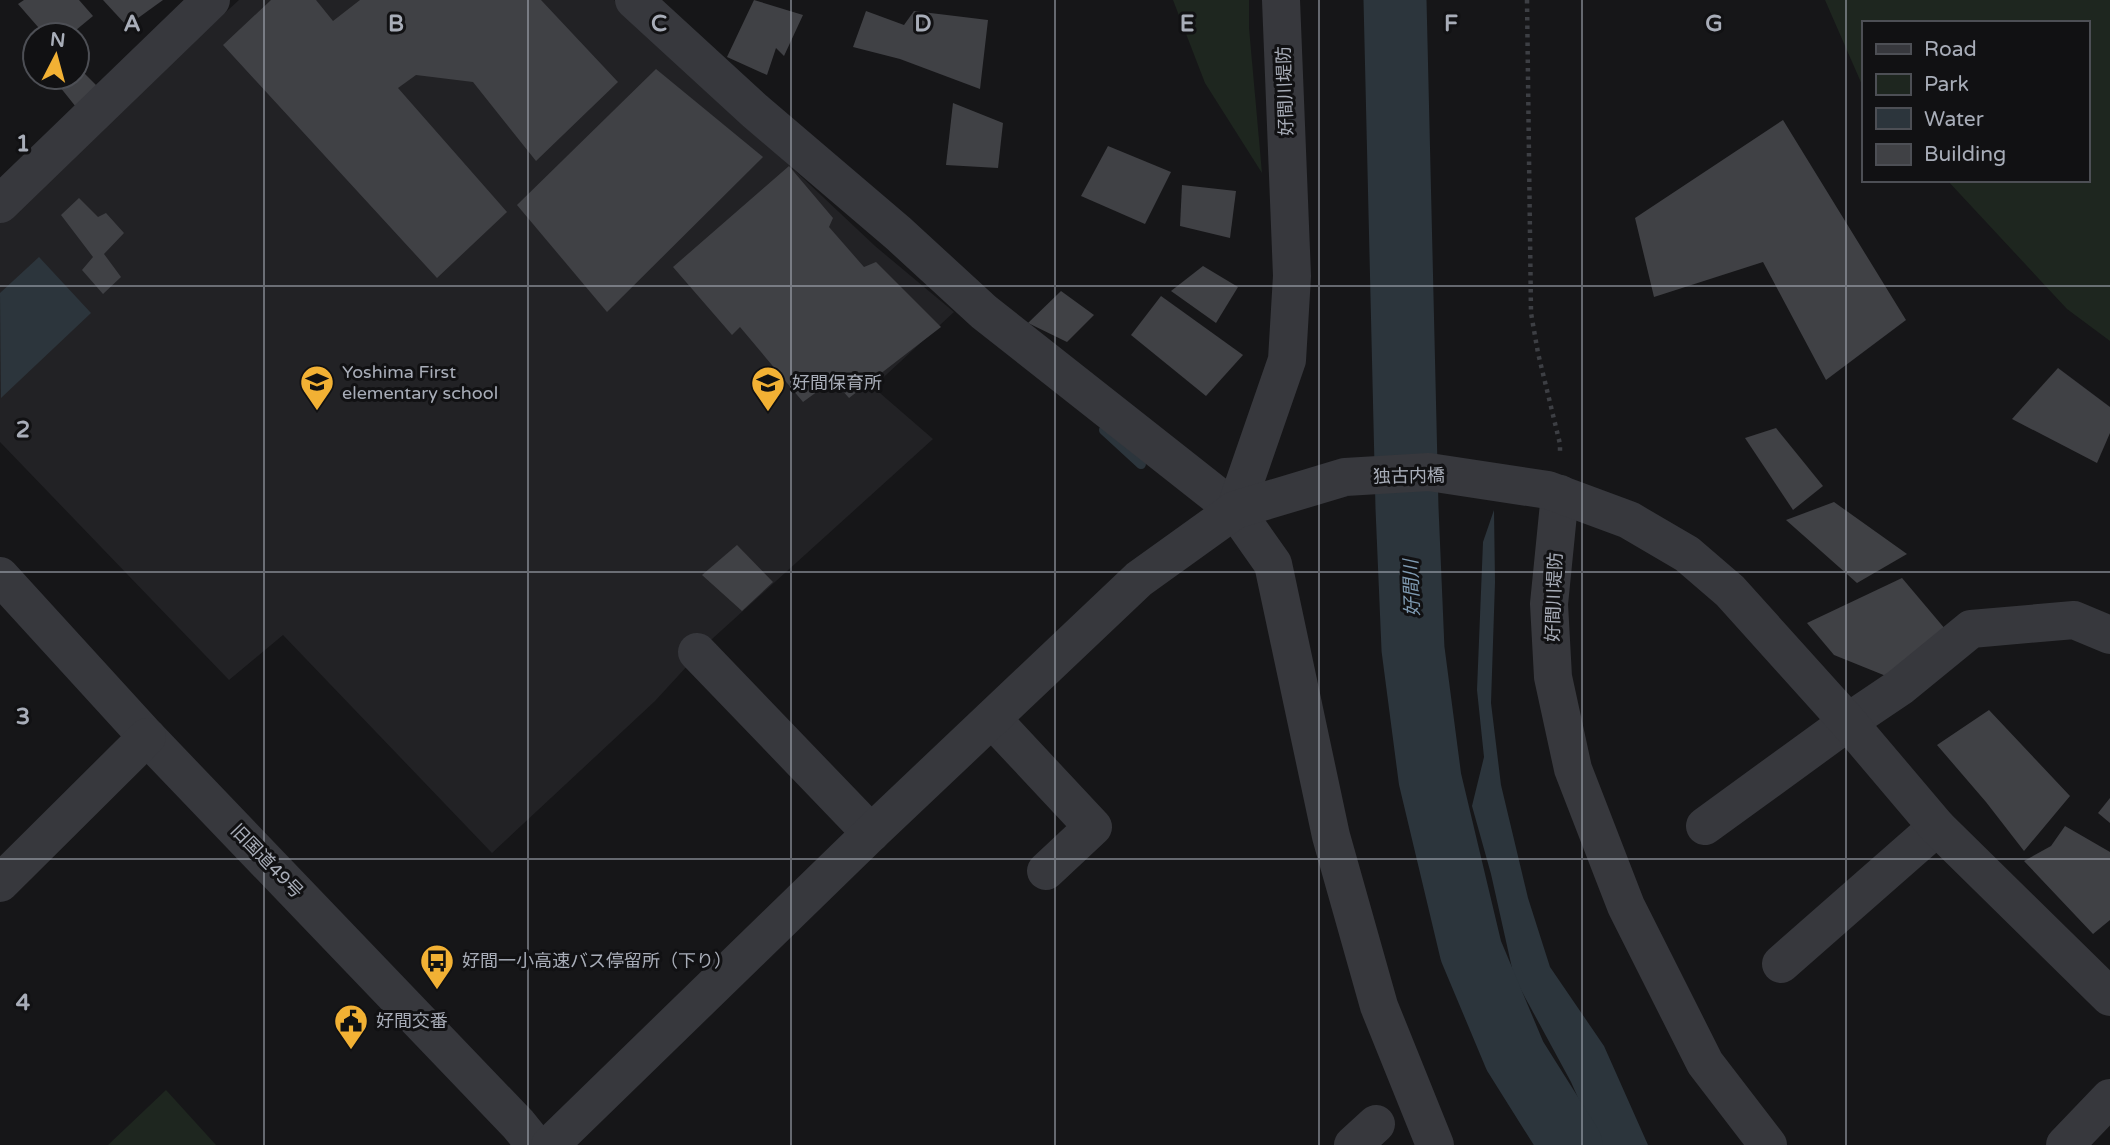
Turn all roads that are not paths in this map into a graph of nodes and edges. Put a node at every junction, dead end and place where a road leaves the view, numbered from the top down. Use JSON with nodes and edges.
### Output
{"nodes":[{"id":1,"x":634,"y":0,"type":"edge"},
{"id":2,"x":1281,"y":0,"type":"edge"},
{"id":3,"x":205,"y":2,"type":"edge"},
{"id":4,"x":0,"y":204,"type":"edge"},
{"id":5,"x":1554,"y":492,"type":"junction"},
{"id":6,"x":1235,"y":510,"type":"junction"},
{"id":7,"x":0,"y":576,"type":"edge"},
{"id":8,"x":2110,"y":635,"type":"edge"},
{"id":9,"x":697,"y":652,"type":"dead end"},
{"id":10,"x":992,"y":719,"type":"junction"},
{"id":11,"x":1847,"y":722,"type":"junction"},
{"id":12,"x":147,"y":737,"type":"junction"},
{"id":13,"x":1705,"y":826,"type":"dead end"},
{"id":14,"x":1937,"y":827,"type":"junction"},
{"id":15,"x":871,"y":834,"type":"junction"},
{"id":16,"x":1046,"y":871,"type":"dead end"},
{"id":17,"x":0,"y":883,"type":"edge"},
{"id":18,"x":1781,"y":964,"type":"dead end"},
{"id":19,"x":2110,"y":997,"type":"edge"},
{"id":20,"x":2110,"y":1098,"type":"edge"},
{"id":21,"x":535,"y":1145,"type":"edge"},
{"id":22,"x":550,"y":1145,"type":"edge"},
{"id":23,"x":1435,"y":1145,"type":"edge"},
{"id":24,"x":1768,"y":1145,"type":"edge"},
{"id":25,"x":2065,"y":1145,"type":"edge"}],
"edges":[{"from":1,"to":6,"type":"street"},
{"from":2,"to":6,"type":"street","name":"好間川堤防"},
{"from":3,"to":4,"type":"street"},
{"from":5,"to":6,"type":"street","name":"独古内橋"},
{"from":5,"to":11,"type":"street","name":"独古内橋"},
{"from":5,"to":24,"type":"street","name":"好間川堤防"},
{"from":6,"to":10,"type":"street","name":"独古内橋"},
{"from":6,"to":23,"type":"street"},
{"from":7,"to":12,"type":"street","name":"旧国道49号"},
{"from":8,"to":11,"type":"street"},
{"from":9,"to":15,"type":"street"},
{"from":10,"to":15,"type":"street","name":"独古内橋"},
{"from":10,"to":16,"type":"street"},
{"from":11,"to":13,"type":"street"},
{"from":11,"to":14,"type":"street","name":"独古内橋"},
{"from":12,"to":17,"type":"street"},
{"from":12,"to":21,"type":"street","name":"旧国道49号"},
{"from":14,"to":18,"type":"street"},
{"from":14,"to":19,"type":"street","name":"独古内橋"},
{"from":15,"to":22,"type":"street","name":"独古内橋"},
{"from":20,"to":25,"type":"street"}]}
